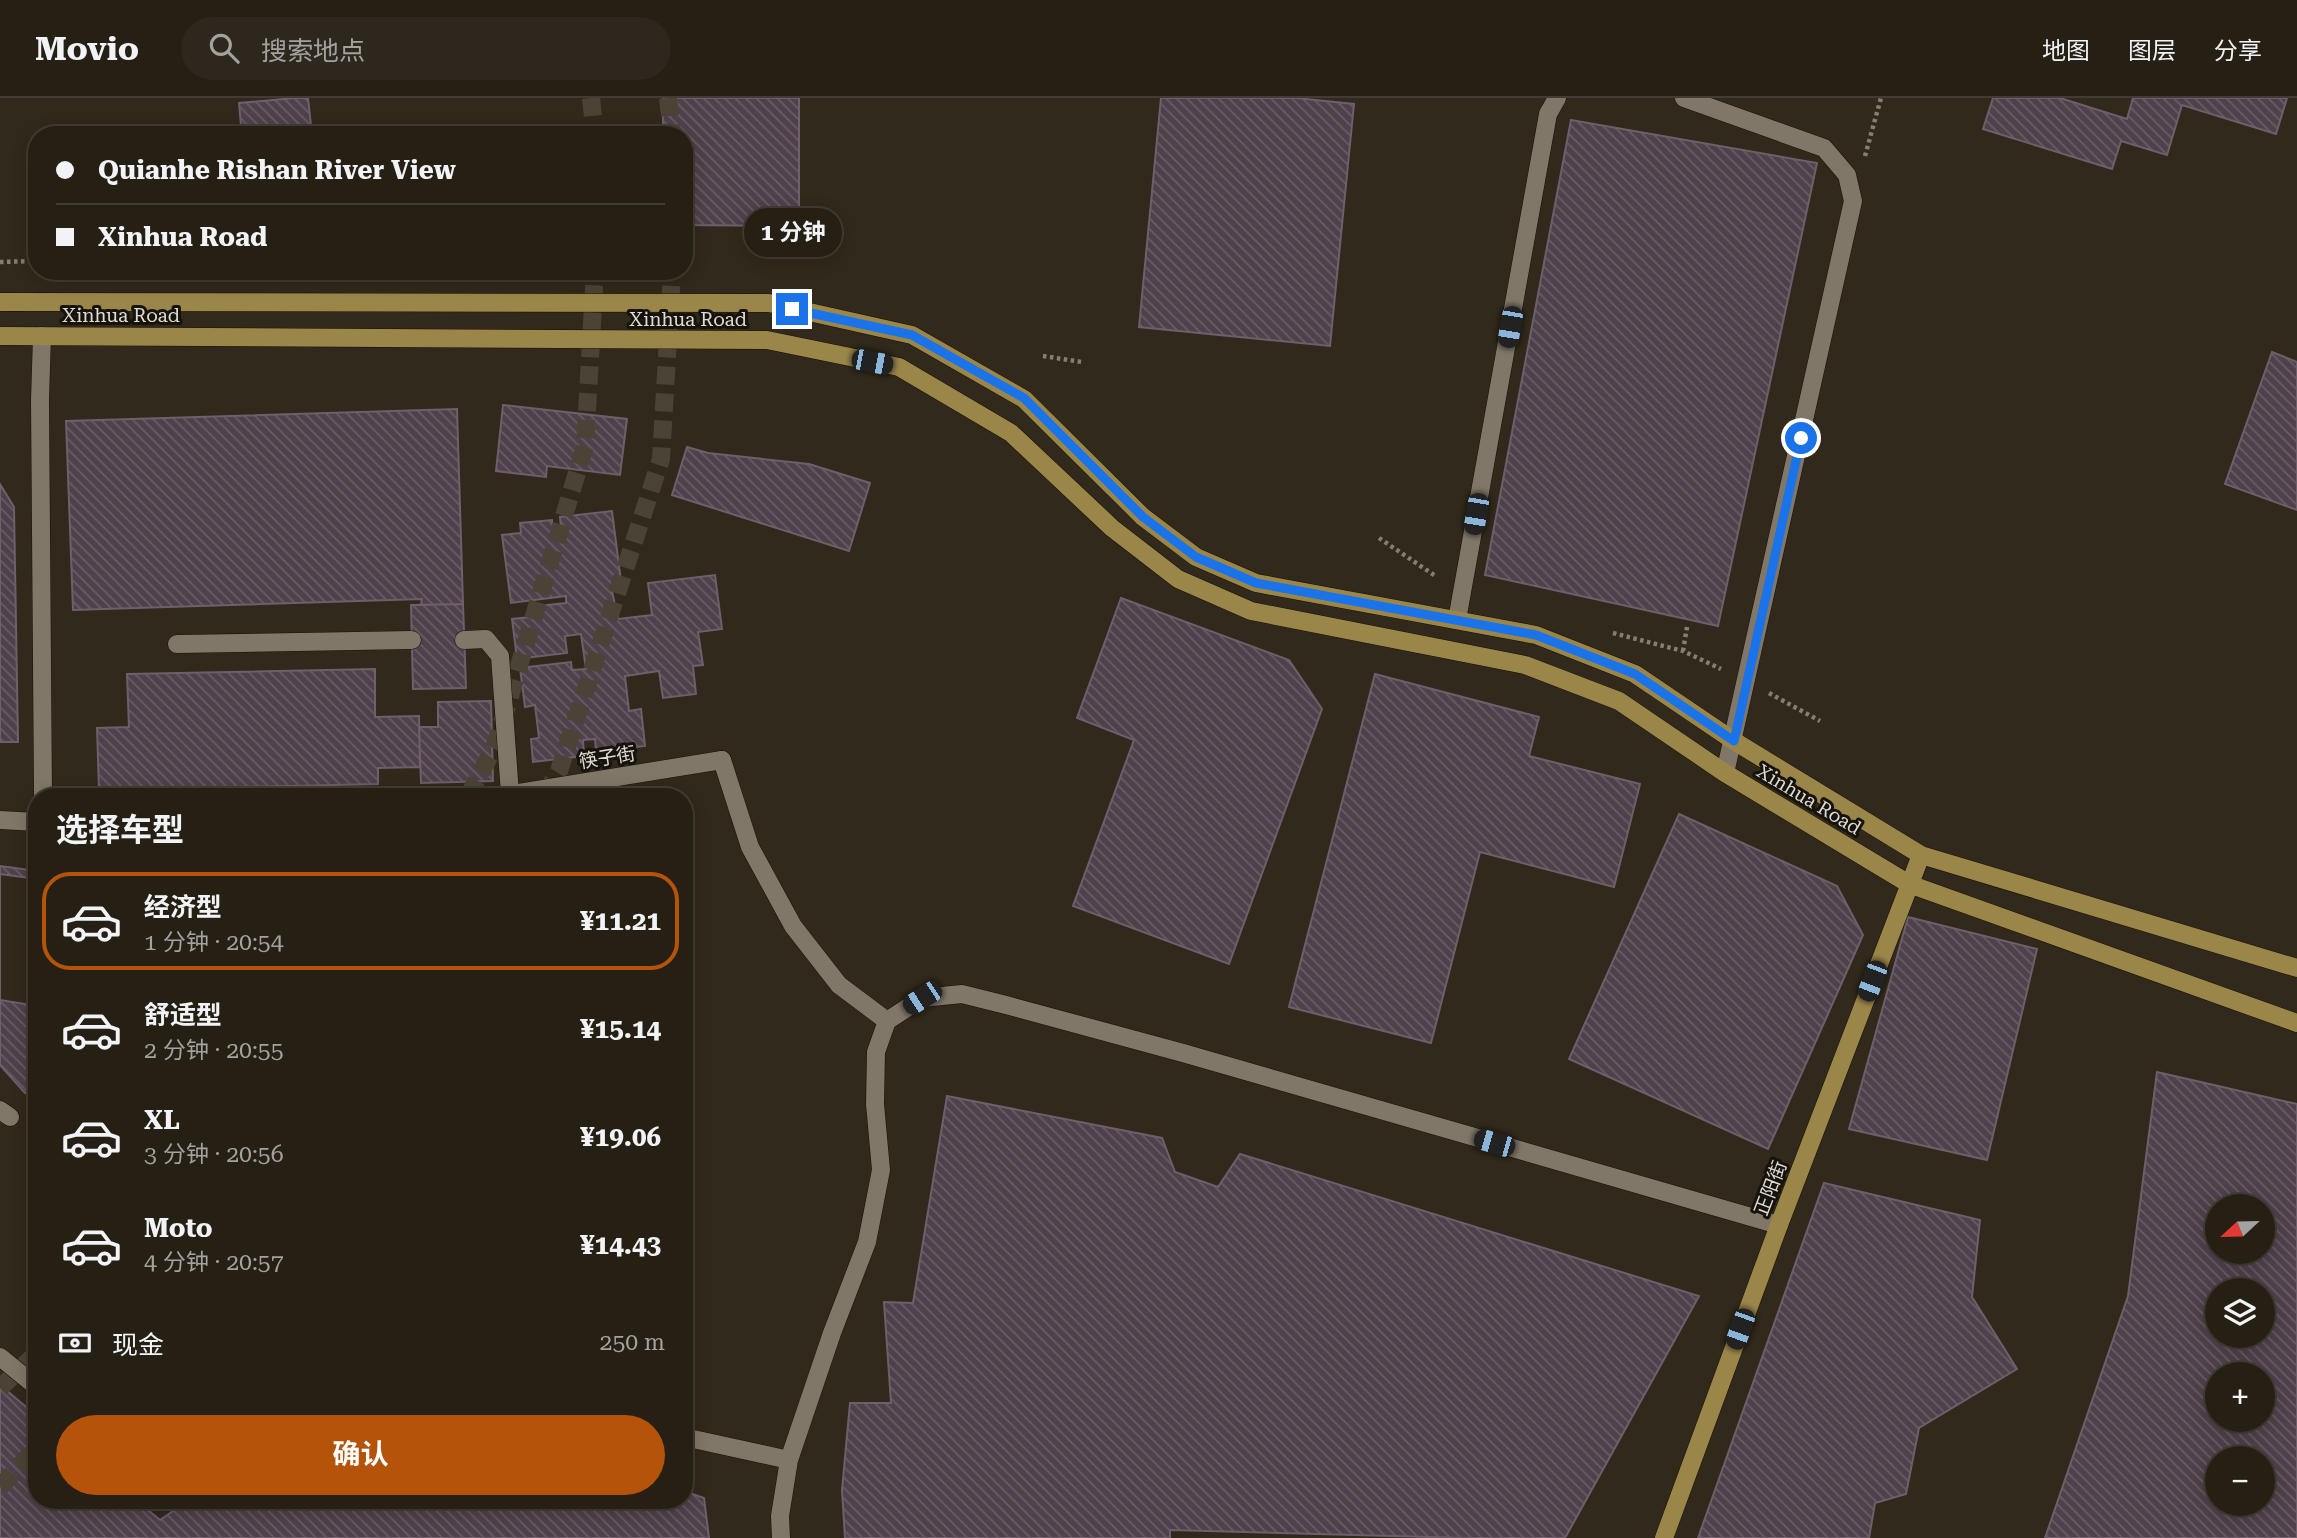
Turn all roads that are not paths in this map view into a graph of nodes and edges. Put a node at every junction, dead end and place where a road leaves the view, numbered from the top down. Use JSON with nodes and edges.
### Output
{"nodes":[{"id":1,"x":1557,"y":98,"type":"edge"},
{"id":2,"x":1684,"y":98,"type":"edge"},
{"id":3,"x":0,"y":302,"type":"edge"},
{"id":4,"x":0,"y":336,"type":"edge"},
{"id":5,"x":42,"y":336,"type":"junction"},
{"id":6,"x":1457,"y":620,"type":"junction"},
{"id":7,"x":412,"y":640,"type":"dead end"},
{"id":8,"x":464,"y":640,"type":"dead end"},
{"id":9,"x":177,"y":643,"type":"dead end"},
{"id":10,"x":1734,"y":741,"type":"junction"},
{"id":11,"x":1726,"y":773,"type":"junction"},
{"id":12,"x":43,"y":788,"type":"edge"},
{"id":13,"x":505,"y":788,"type":"edge"},
{"id":14,"x":548,"y":788,"type":"edge"},
{"id":15,"x":0,"y":820,"type":"edge"},
{"id":16,"x":28,"y":822,"type":"edge"},
{"id":17,"x":1921,"y":855,"type":"junction"},
{"id":18,"x":1909,"y":884,"type":"junction"},
{"id":19,"x":2297,"y":968,"type":"edge"},
{"id":20,"x":887,"y":1021,"type":"junction"},
{"id":21,"x":2297,"y":1023,"type":"edge"},
{"id":22,"x":1779,"y":1225,"type":"junction"},
{"id":23,"x":0,"y":1357,"type":"edge"},
{"id":24,"x":28,"y":1380,"type":"edge"},
{"id":25,"x":693,"y":1439,"type":"edge"},
{"id":26,"x":789,"y":1460,"type":"junction"},
{"id":27,"x":781,"y":1538,"type":"edge"},
{"id":28,"x":1664,"y":1538,"type":"edge"}],
"edges":[{"from":1,"to":6,"type":"street"},
{"from":2,"to":10,"type":"street"},
{"from":3,"to":6,"type":"main road","name":"Xinhua Road"},
{"from":4,"to":5,"type":"main road","name":"Xinhua Road"},
{"from":5,"to":11,"type":"main road","name":"Xinhua Road"},
{"from":5,"to":12,"type":"street"},
{"from":6,"to":10,"type":"main road","name":"Xinhua Road"},
{"from":7,"to":9,"type":"street"},
{"from":8,"to":13,"type":"street"},
{"from":10,"to":11,"type":"street"},
{"from":10,"to":17,"type":"main road","name":"Xinhua Road"},
{"from":11,"to":18,"type":"main road","name":"Xinhua Road"},
{"from":14,"to":20,"type":"street","name":"筷子街"},
{"from":15,"to":16,"type":"street"},
{"from":17,"to":18,"type":"main road","name":"正阳街"},
{"from":17,"to":19,"type":"main road","name":"Xinhua Road"},
{"from":18,"to":21,"type":"main road","name":"Xinhua Road"},
{"from":18,"to":22,"type":"main road","name":"正阳街"},
{"from":20,"to":22,"type":"street"},
{"from":20,"to":26,"type":"street"},
{"from":22,"to":28,"type":"main road","name":"正阳街"},
{"from":23,"to":24,"type":"street"},
{"from":25,"to":26,"type":"street"},
{"from":26,"to":27,"type":"street"}]}
